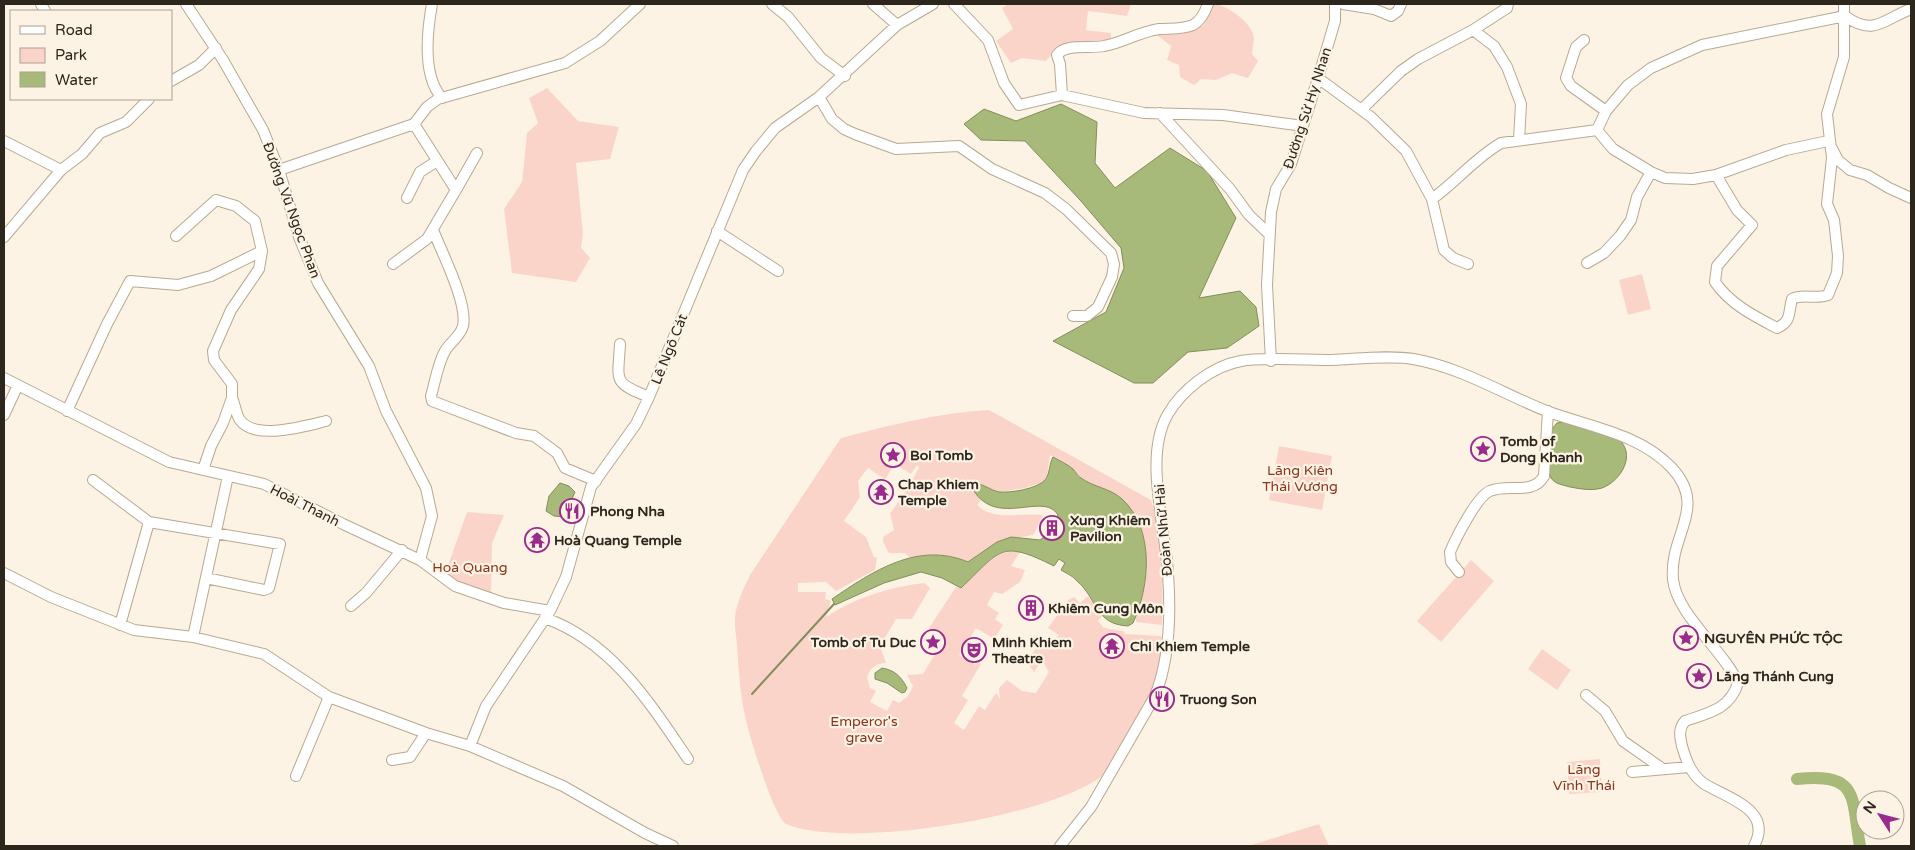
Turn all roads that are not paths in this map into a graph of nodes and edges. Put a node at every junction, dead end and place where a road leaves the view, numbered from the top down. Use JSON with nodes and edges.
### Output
{"nodes":[{"id":1,"x":186,"y":4,"type":"edge"},
{"id":2,"x":432,"y":4,"type":"edge"},
{"id":3,"x":640,"y":4,"type":"edge"},
{"id":4,"x":772,"y":4,"type":"edge"},
{"id":5,"x":873,"y":4,"type":"edge"},
{"id":6,"x":933,"y":4,"type":"edge"},
{"id":7,"x":954,"y":4,"type":"edge"},
{"id":8,"x":1208,"y":4,"type":"edge"},
{"id":9,"x":1336,"y":4,"type":"edge"},
{"id":10,"x":1343,"y":4,"type":"edge"},
{"id":11,"x":1401,"y":4,"type":"edge"},
{"id":12,"x":1508,"y":4,"type":"edge"},
{"id":13,"x":1844,"y":4,"type":"edge"},
{"id":14,"x":1911,"y":9,"type":"edge"},
{"id":15,"x":1845,"y":16,"type":"junction"},
{"id":16,"x":896,"y":25,"type":"junction"},
{"id":17,"x":1473,"y":30,"type":"junction"},
{"id":18,"x":1584,"y":40,"type":"dead end"},
{"id":19,"x":216,"y":48,"type":"junction"},
{"id":20,"x":845,"y":76,"type":"junction"},
{"id":21,"x":1318,"y":78,"type":"junction"},
{"id":22,"x":172,"y":80,"type":"edge"},
{"id":23,"x":1062,"y":95,"type":"junction"},
{"id":24,"x":819,"y":97,"type":"junction"},
{"id":25,"x":442,"y":98,"type":"junction"},
{"id":26,"x":148,"y":100,"type":"edge"},
{"id":27,"x":1362,"y":109,"type":"junction"},
{"id":28,"x":1606,"y":110,"type":"junction"},
{"id":29,"x":1160,"y":113,"type":"junction"},
{"id":30,"x":414,"y":124,"type":"junction"},
{"id":31,"x":1303,"y":126,"type":"junction"},
{"id":32,"x":1597,"y":130,"type":"junction"},
{"id":33,"x":1519,"y":140,"type":"junction"},
{"id":34,"x":4,"y":141,"type":"edge"},
{"id":35,"x":1828,"y":141,"type":"junction"},
{"id":36,"x":477,"y":153,"type":"dead end"},
{"id":37,"x":436,"y":161,"type":"junction"},
{"id":38,"x":61,"y":170,"type":"junction"},
{"id":39,"x":280,"y":170,"type":"junction"},
{"id":40,"x":1651,"y":172,"type":"junction"},
{"id":41,"x":1716,"y":175,"type":"junction"},
{"id":42,"x":456,"y":190,"type":"junction"},
{"id":43,"x":407,"y":198,"type":"dead end"},
{"id":44,"x":1911,"y":198,"type":"edge"},
{"id":45,"x":1432,"y":200,"type":"junction"},
{"id":46,"x":433,"y":230,"type":"junction"},
{"id":47,"x":717,"y":231,"type":"junction"},
{"id":48,"x":4,"y":234,"type":"edge"},
{"id":49,"x":176,"y":236,"type":"dead end"},
{"id":50,"x":1270,"y":236,"type":"junction"},
{"id":51,"x":262,"y":250,"type":"junction"},
{"id":52,"x":1586,"y":263,"type":"dead end"},
{"id":53,"x":393,"y":264,"type":"dead end"},
{"id":54,"x":1468,"y":264,"type":"dead end"},
{"id":55,"x":778,"y":270,"type":"dead end"},
{"id":56,"x":1072,"y":316,"type":"dead end"},
{"id":57,"x":620,"y":344,"type":"dead end"},
{"id":58,"x":1271,"y":361,"type":"junction"},
{"id":59,"x":4,"y":378,"type":"edge"},
{"id":60,"x":18,"y":385,"type":"junction"},
{"id":61,"x":649,"y":397,"type":"junction"},
{"id":62,"x":232,"y":398,"type":"junction"},
{"id":63,"x":67,"y":411,"type":"junction"},
{"id":64,"x":1548,"y":411,"type":"junction"},
{"id":65,"x":4,"y":415,"type":"edge"},
{"id":66,"x":326,"y":421,"type":"dead end"},
{"id":67,"x":203,"y":470,"type":"junction"},
{"id":68,"x":228,"y":476,"type":"junction"},
{"id":69,"x":93,"y":480,"type":"dead end"},
{"id":70,"x":596,"y":481,"type":"junction"},
{"id":71,"x":149,"y":522,"type":"junction"},
{"id":72,"x":215,"y":533,"type":"junction"},
{"id":73,"x":402,"y":550,"type":"junction"},
{"id":74,"x":420,"y":560,"type":"junction"},
{"id":75,"x":1459,"y":572,"type":"dead end"},
{"id":76,"x":4,"y":573,"type":"edge"},
{"id":77,"x":206,"y":578,"type":"junction"},
{"id":78,"x":351,"y":606,"type":"dead end"},
{"id":79,"x":547,"y":615,"type":"junction"},
{"id":80,"x":120,"y":625,"type":"junction"},
{"id":81,"x":194,"y":637,"type":"junction"},
{"id":82,"x":1586,"y":695,"type":"dead end"},
{"id":83,"x":329,"y":697,"type":"junction"},
{"id":84,"x":426,"y":733,"type":"junction"},
{"id":85,"x":470,"y":746,"type":"junction"},
{"id":86,"x":688,"y":759,"type":"dead end"},
{"id":87,"x":392,"y":760,"type":"dead end"},
{"id":88,"x":1689,"y":767,"type":"junction"},
{"id":89,"x":1664,"y":769,"type":"junction"},
{"id":90,"x":1632,"y":772,"type":"dead end"},
{"id":91,"x":296,"y":776,"type":"dead end"},
{"id":92,"x":673,"y":846,"type":"edge"},
{"id":93,"x":1060,"y":846,"type":"edge"},
{"id":94,"x":1754,"y":846,"type":"edge"}],
"edges":[{"from":1,"to":19,"type":"street","name":"Đường Vũ Ngọc Phan"},
{"from":2,"to":25,"type":"street"},
{"from":3,"to":25,"type":"street"},
{"from":4,"to":20,"type":"street"},
{"from":5,"to":16,"type":"street"},
{"from":6,"to":16,"type":"street","name":"Lê Ngô Cát"},
{"from":7,"to":23,"type":"street"},
{"from":8,"to":23,"type":"street"},
{"from":9,"to":21,"type":"street","name":"Đường Sử Hy Nhan"},
{"from":10,"to":11,"type":"street"},
{"from":12,"to":17,"type":"street"},
{"from":13,"to":15,"type":"street"},
{"from":14,"to":15,"type":"street"},
{"from":15,"to":28,"type":"street"},
{"from":15,"to":35,"type":"street"},
{"from":16,"to":20,"type":"street","name":"Lê Ngô Cát"},
{"from":17,"to":27,"type":"street"},
{"from":17,"to":33,"type":"street"},
{"from":18,"to":28,"type":"street"},
{"from":19,"to":22,"type":"street"},
{"from":19,"to":39,"type":"street","name":"Đường Vũ Ngọc Phan"},
{"from":20,"to":24,"type":"street","name":"Lê Ngô Cát"},
{"from":21,"to":27,"type":"street"},
{"from":21,"to":31,"type":"street","name":"Đường Sử Hy Nhan"},
{"from":23,"to":29,"type":"street"},
{"from":24,"to":47,"type":"street","name":"Lê Ngô Cát"},
{"from":24,"to":56,"type":"street"},
{"from":25,"to":30,"type":"street"},
{"from":26,"to":38,"type":"street"},
{"from":27,"to":45,"type":"street"},
{"from":28,"to":32,"type":"street"},
{"from":29,"to":31,"type":"street"},
{"from":29,"to":50,"type":"street"},
{"from":30,"to":37,"type":"street"},
{"from":30,"to":39,"type":"street"},
{"from":31,"to":50,"type":"street","name":"Đường Sử Hy Nhan"},
{"from":32,"to":33,"type":"street"},
{"from":32,"to":40,"type":"street"},
{"from":33,"to":45,"type":"street"},
{"from":34,"to":38,"type":"street"},
{"from":35,"to":41,"type":"street"},
{"from":35,"to":41,"type":"street"},
{"from":35,"to":44,"type":"street"},
{"from":36,"to":42,"type":"street"},
{"from":37,"to":42,"type":"street"},
{"from":37,"to":43,"type":"street"},
{"from":38,"to":48,"type":"street"},
{"from":39,"to":74,"type":"street","name":"Đường Vũ Ngọc Phan"},
{"from":40,"to":41,"type":"street"},
{"from":40,"to":52,"type":"street"},
{"from":42,"to":46,"type":"street"},
{"from":45,"to":54,"type":"street"},
{"from":46,"to":53,"type":"street"},
{"from":46,"to":70,"type":"street"},
{"from":47,"to":55,"type":"street"},
{"from":47,"to":61,"type":"street","name":"Lê Ngô Cát"},
{"from":49,"to":51,"type":"street"},
{"from":50,"to":58,"type":"street","name":"Đường Sử Hy Nhan"},
{"from":51,"to":62,"type":"street"},
{"from":51,"to":63,"type":"street"},
{"from":57,"to":61,"type":"street"},
{"from":58,"to":64,"type":"street","name":"Đoàn Nhữ Hài"},
{"from":58,"to":93,"type":"street","name":"Đoàn Nhữ Hài"},
{"from":59,"to":60,"type":"street","name":"Hoài Thanh"},
{"from":60,"to":63,"type":"street","name":"Hoài Thanh"},
{"from":60,"to":65,"type":"street"},
{"from":61,"to":70,"type":"street","name":"Lê Ngô Cát"},
{"from":62,"to":66,"type":"street"},
{"from":62,"to":67,"type":"street"},
{"from":63,"to":67,"type":"street","name":"Hoài Thanh"},
{"from":64,"to":75,"type":"street"},
{"from":64,"to":88,"type":"street","name":"Đoàn Nhữ Hài"},
{"from":67,"to":68,"type":"street","name":"Hoài Thanh"},
{"from":68,"to":72,"type":"street"},
{"from":68,"to":73,"type":"street","name":"Hoài Thanh"},
{"from":69,"to":71,"type":"street"},
{"from":70,"to":79,"type":"street","name":"Lê Ngô Cát"},
{"from":71,"to":72,"type":"street"},
{"from":71,"to":80,"type":"street"},
{"from":72,"to":77,"type":"street"},
{"from":72,"to":77,"type":"street"},
{"from":73,"to":74,"type":"street","name":"Hoài Thanh"},
{"from":73,"to":78,"type":"street"},
{"from":74,"to":79,"type":"street","name":"Hoài Thanh"},
{"from":76,"to":80,"type":"street"},
{"from":77,"to":81,"type":"street"},
{"from":79,"to":85,"type":"street","name":"Lê Ngô Cát"},
{"from":79,"to":86,"type":"street","name":"Hoài Thanh"},
{"from":80,"to":81,"type":"street"},
{"from":81,"to":83,"type":"street"},
{"from":82,"to":89,"type":"street"},
{"from":83,"to":84,"type":"street"},
{"from":83,"to":91,"type":"street"},
{"from":84,"to":85,"type":"street"},
{"from":84,"to":87,"type":"street"},
{"from":85,"to":92,"type":"street"},
{"from":88,"to":89,"type":"street"},
{"from":88,"to":94,"type":"street"},
{"from":89,"to":90,"type":"street"}]}
